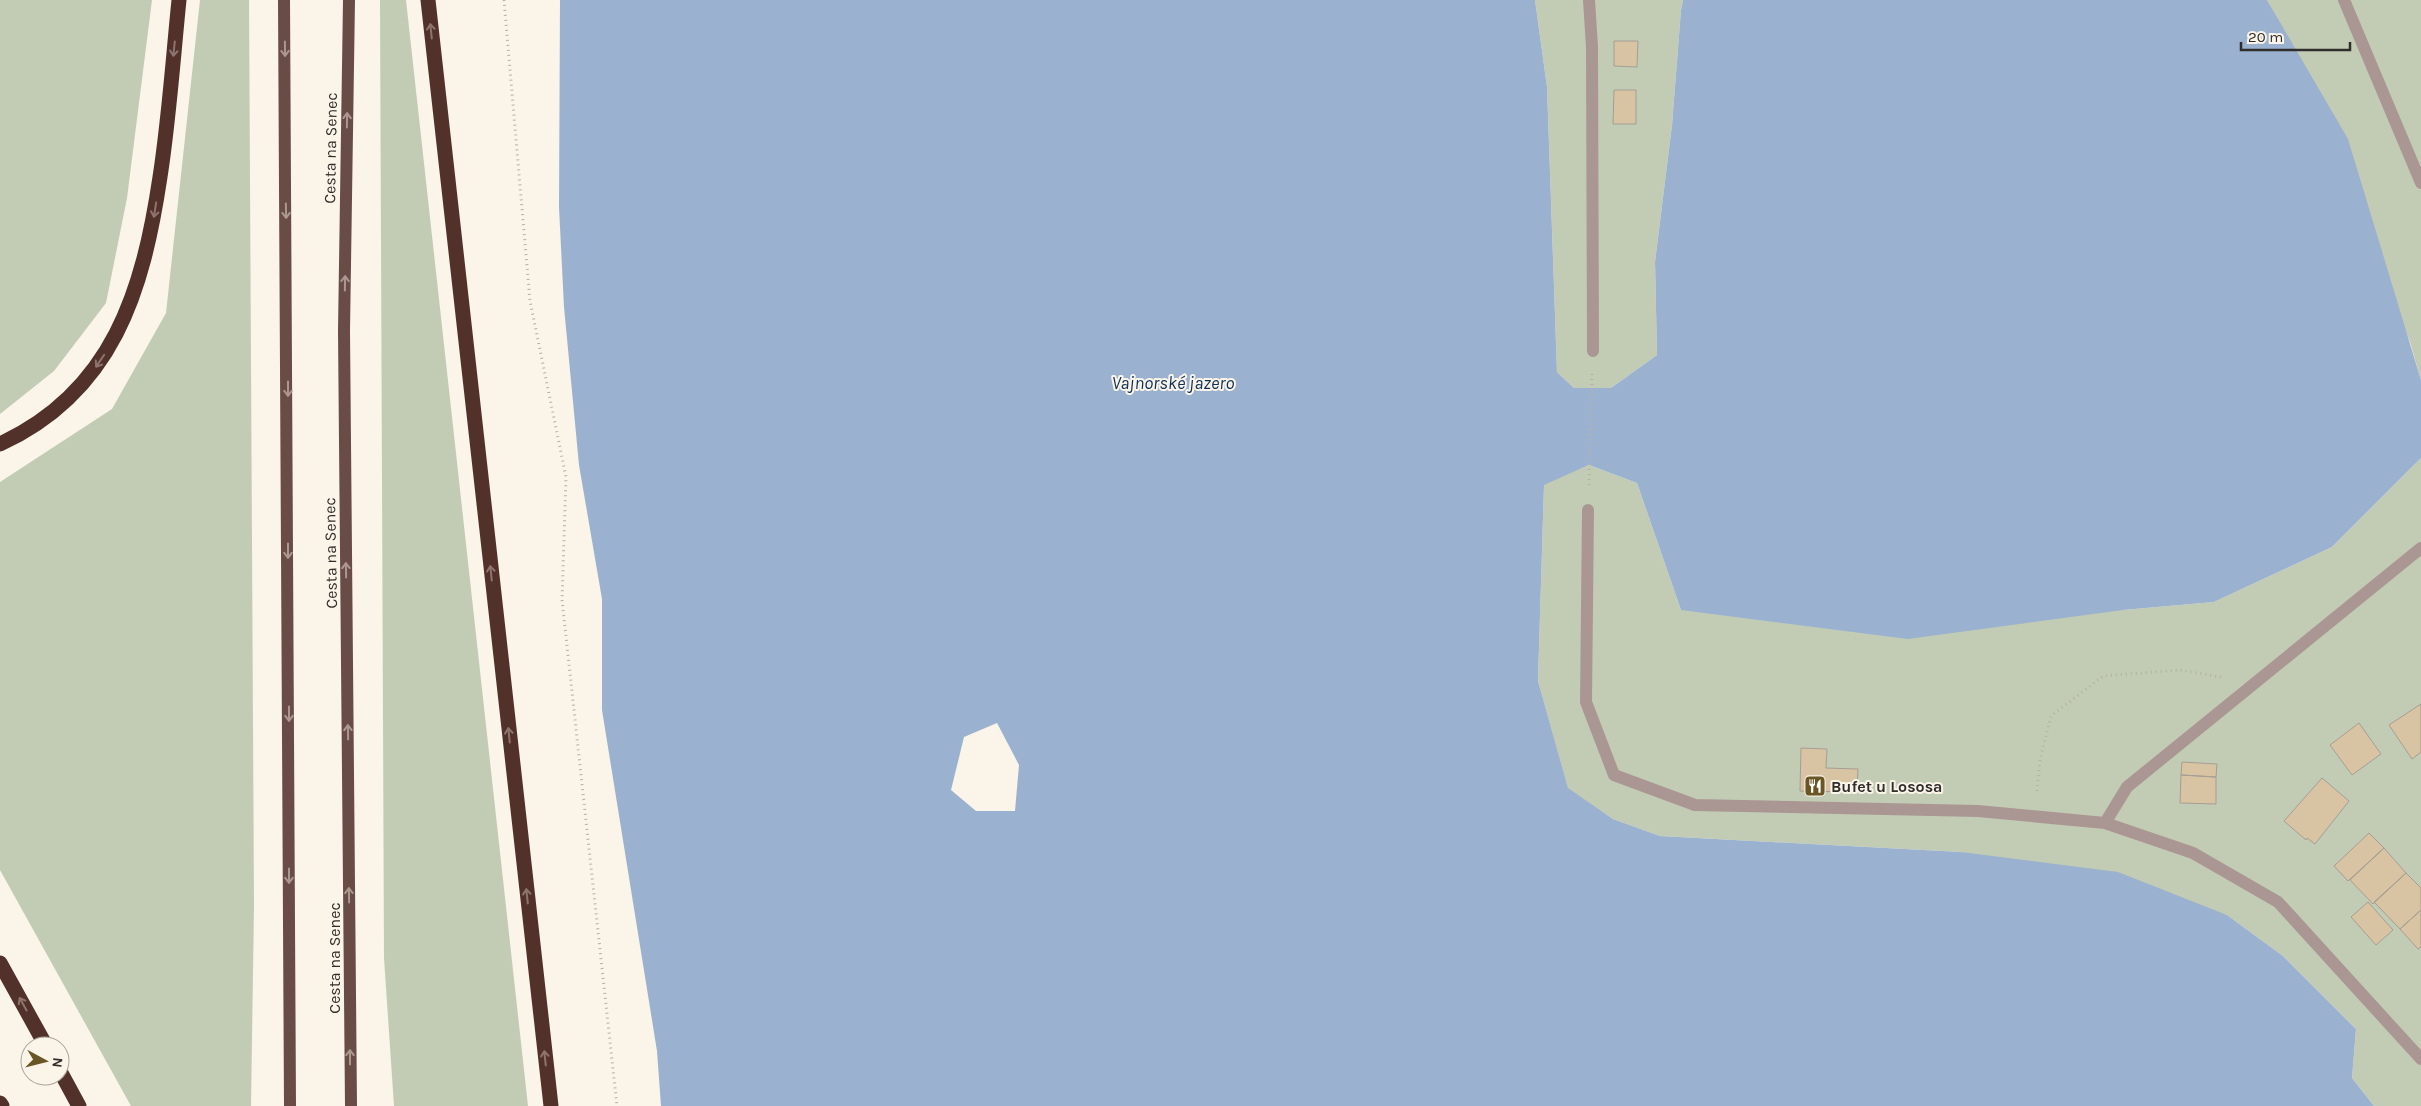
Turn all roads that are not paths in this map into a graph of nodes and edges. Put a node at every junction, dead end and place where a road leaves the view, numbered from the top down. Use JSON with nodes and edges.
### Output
{"nodes":[{"id":1,"x":179,"y":0,"type":"edge"},
{"id":2,"x":284,"y":0,"type":"edge"},
{"id":3,"x":349,"y":0,"type":"edge"},
{"id":4,"x":428,"y":0,"type":"edge"},
{"id":5,"x":1590,"y":0,"type":"edge"},
{"id":6,"x":2344,"y":0,"type":"edge"},
{"id":7,"x":2421,"y":183,"type":"edge"},
{"id":8,"x":1593,"y":351,"type":"road end"},
{"id":9,"x":0,"y":444,"type":"edge"},
{"id":10,"x":1588,"y":510,"type":"road end"},
{"id":11,"x":2421,"y":548,"type":"edge"},
{"id":12,"x":2105,"y":824,"type":"junction"},
{"id":13,"x":0,"y":963,"type":"edge"},
{"id":14,"x":40,"y":1036,"type":"edge"},
{"id":15,"x":2421,"y":1059,"type":"edge"},
{"id":16,"x":68,"y":1086,"type":"edge"},
{"id":17,"x":79,"y":1106,"type":"edge"},
{"id":18,"x":290,"y":1106,"type":"edge"},
{"id":19,"x":351,"y":1106,"type":"edge"},
{"id":20,"x":551,"y":1106,"type":"edge"}],
"edges":[{"from":1,"to":9,"type":"highway","one_way":true},
{"from":2,"to":18,"type":"main road","one_way":true},
{"from":19,"to":3,"type":"main road","name":"Cesta na Senec","one_way":true},
{"from":20,"to":4,"type":"highway","one_way":true},
{"from":5,"to":8,"type":"lane"},
{"from":6,"to":7,"type":"lane"},
{"from":10,"to":12,"type":"lane"},
{"from":11,"to":12,"type":"lane"},
{"from":12,"to":15,"type":"lane"},
{"from":14,"to":13,"type":"highway","one_way":true},
{"from":16,"to":17,"type":"highway"}]}
